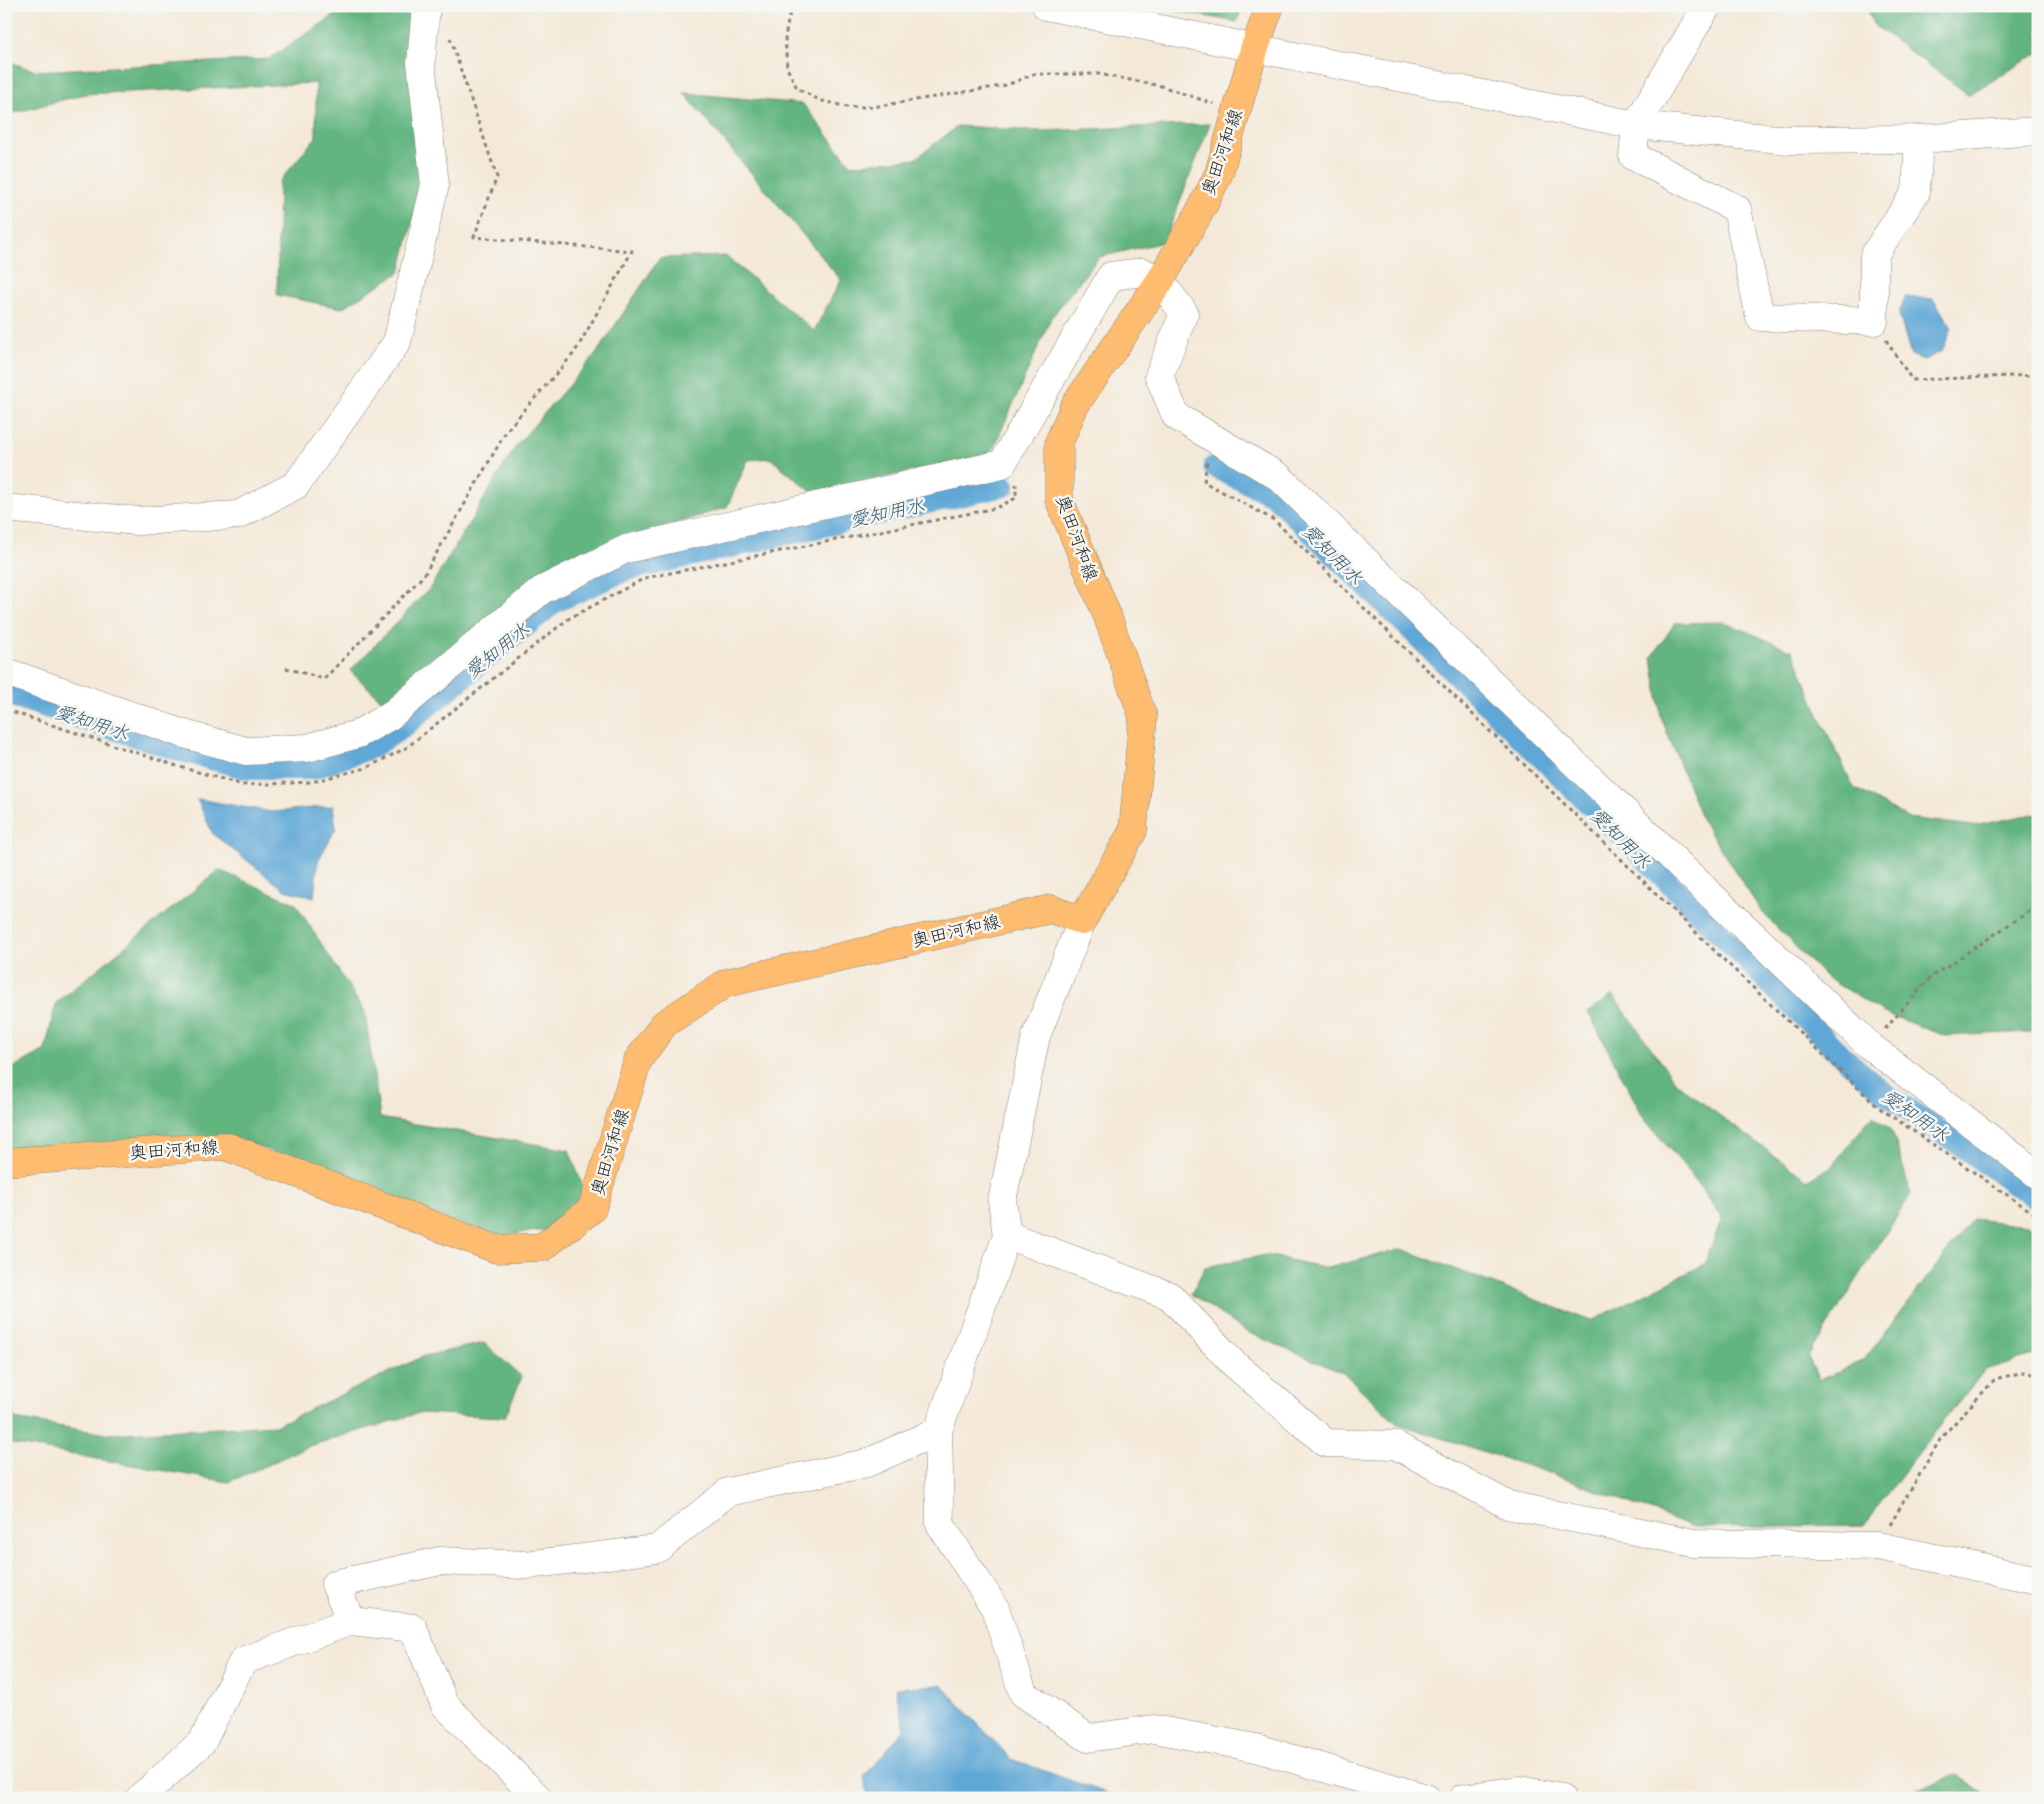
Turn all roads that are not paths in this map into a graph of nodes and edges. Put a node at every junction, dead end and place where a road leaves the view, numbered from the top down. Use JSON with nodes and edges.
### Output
{"nodes":[{"id":1,"x":426,"y":6,"type":"edge"},
{"id":2,"x":1046,"y":6,"type":"edge"},
{"id":3,"x":1270,"y":6,"type":"edge"},
{"id":4,"x":1706,"y":6,"type":"edge"},
{"id":5,"x":1254,"y":50,"type":"junction"},
{"id":6,"x":1636,"y":125,"type":"junction"},
{"id":7,"x":2038,"y":131,"type":"edge"},
{"id":8,"x":1919,"y":140,"type":"junction"},
{"id":9,"x":1160,"y":281,"type":"junction"},
{"id":10,"x":6,"y":508,"type":"edge"},
{"id":11,"x":6,"y":672,"type":"edge"},
{"id":12,"x":1082,"y":921,"type":"junction"},
{"id":13,"x":6,"y":1162,"type":"edge"},
{"id":14,"x":2038,"y":1175,"type":"edge"},
{"id":15,"x":1007,"y":1235,"type":"junction"},
{"id":16,"x":938,"y":1431,"type":"junction"},
{"id":17,"x":2038,"y":1580,"type":"edge"},
{"id":18,"x":351,"y":1621,"type":"junction"},
{"id":19,"x":140,"y":1798,"type":"edge"},
{"id":20,"x":538,"y":1798,"type":"edge"},
{"id":21,"x":1426,"y":1798,"type":"edge"},
{"id":22,"x":1463,"y":1798,"type":"edge"},
{"id":23,"x":1561,"y":1798,"type":"edge"}],
"edges":[{"from":1,"to":10,"type":"street"},
{"from":2,"to":5,"type":"street"},
{"from":3,"to":5,"type":"main road","name":"奥田河和線"},
{"from":4,"to":6,"type":"street"},
{"from":5,"to":6,"type":"street"},
{"from":5,"to":9,"type":"main road","name":"奥田河和線"},
{"from":6,"to":8,"type":"street"},
{"from":6,"to":8,"type":"street"},
{"from":7,"to":8,"type":"street"},
{"from":9,"to":11,"type":"street"},
{"from":9,"to":12,"type":"main road","name":"奥田河和線"},
{"from":9,"to":14,"type":"street"},
{"from":12,"to":13,"type":"main road","name":"奥田河和線"},
{"from":12,"to":15,"type":"street"},
{"from":15,"to":16,"type":"street"},
{"from":15,"to":17,"type":"street"},
{"from":16,"to":18,"type":"street"},
{"from":16,"to":21,"type":"street"},
{"from":18,"to":19,"type":"street"},
{"from":18,"to":20,"type":"street"},
{"from":22,"to":23,"type":"street"}]}
